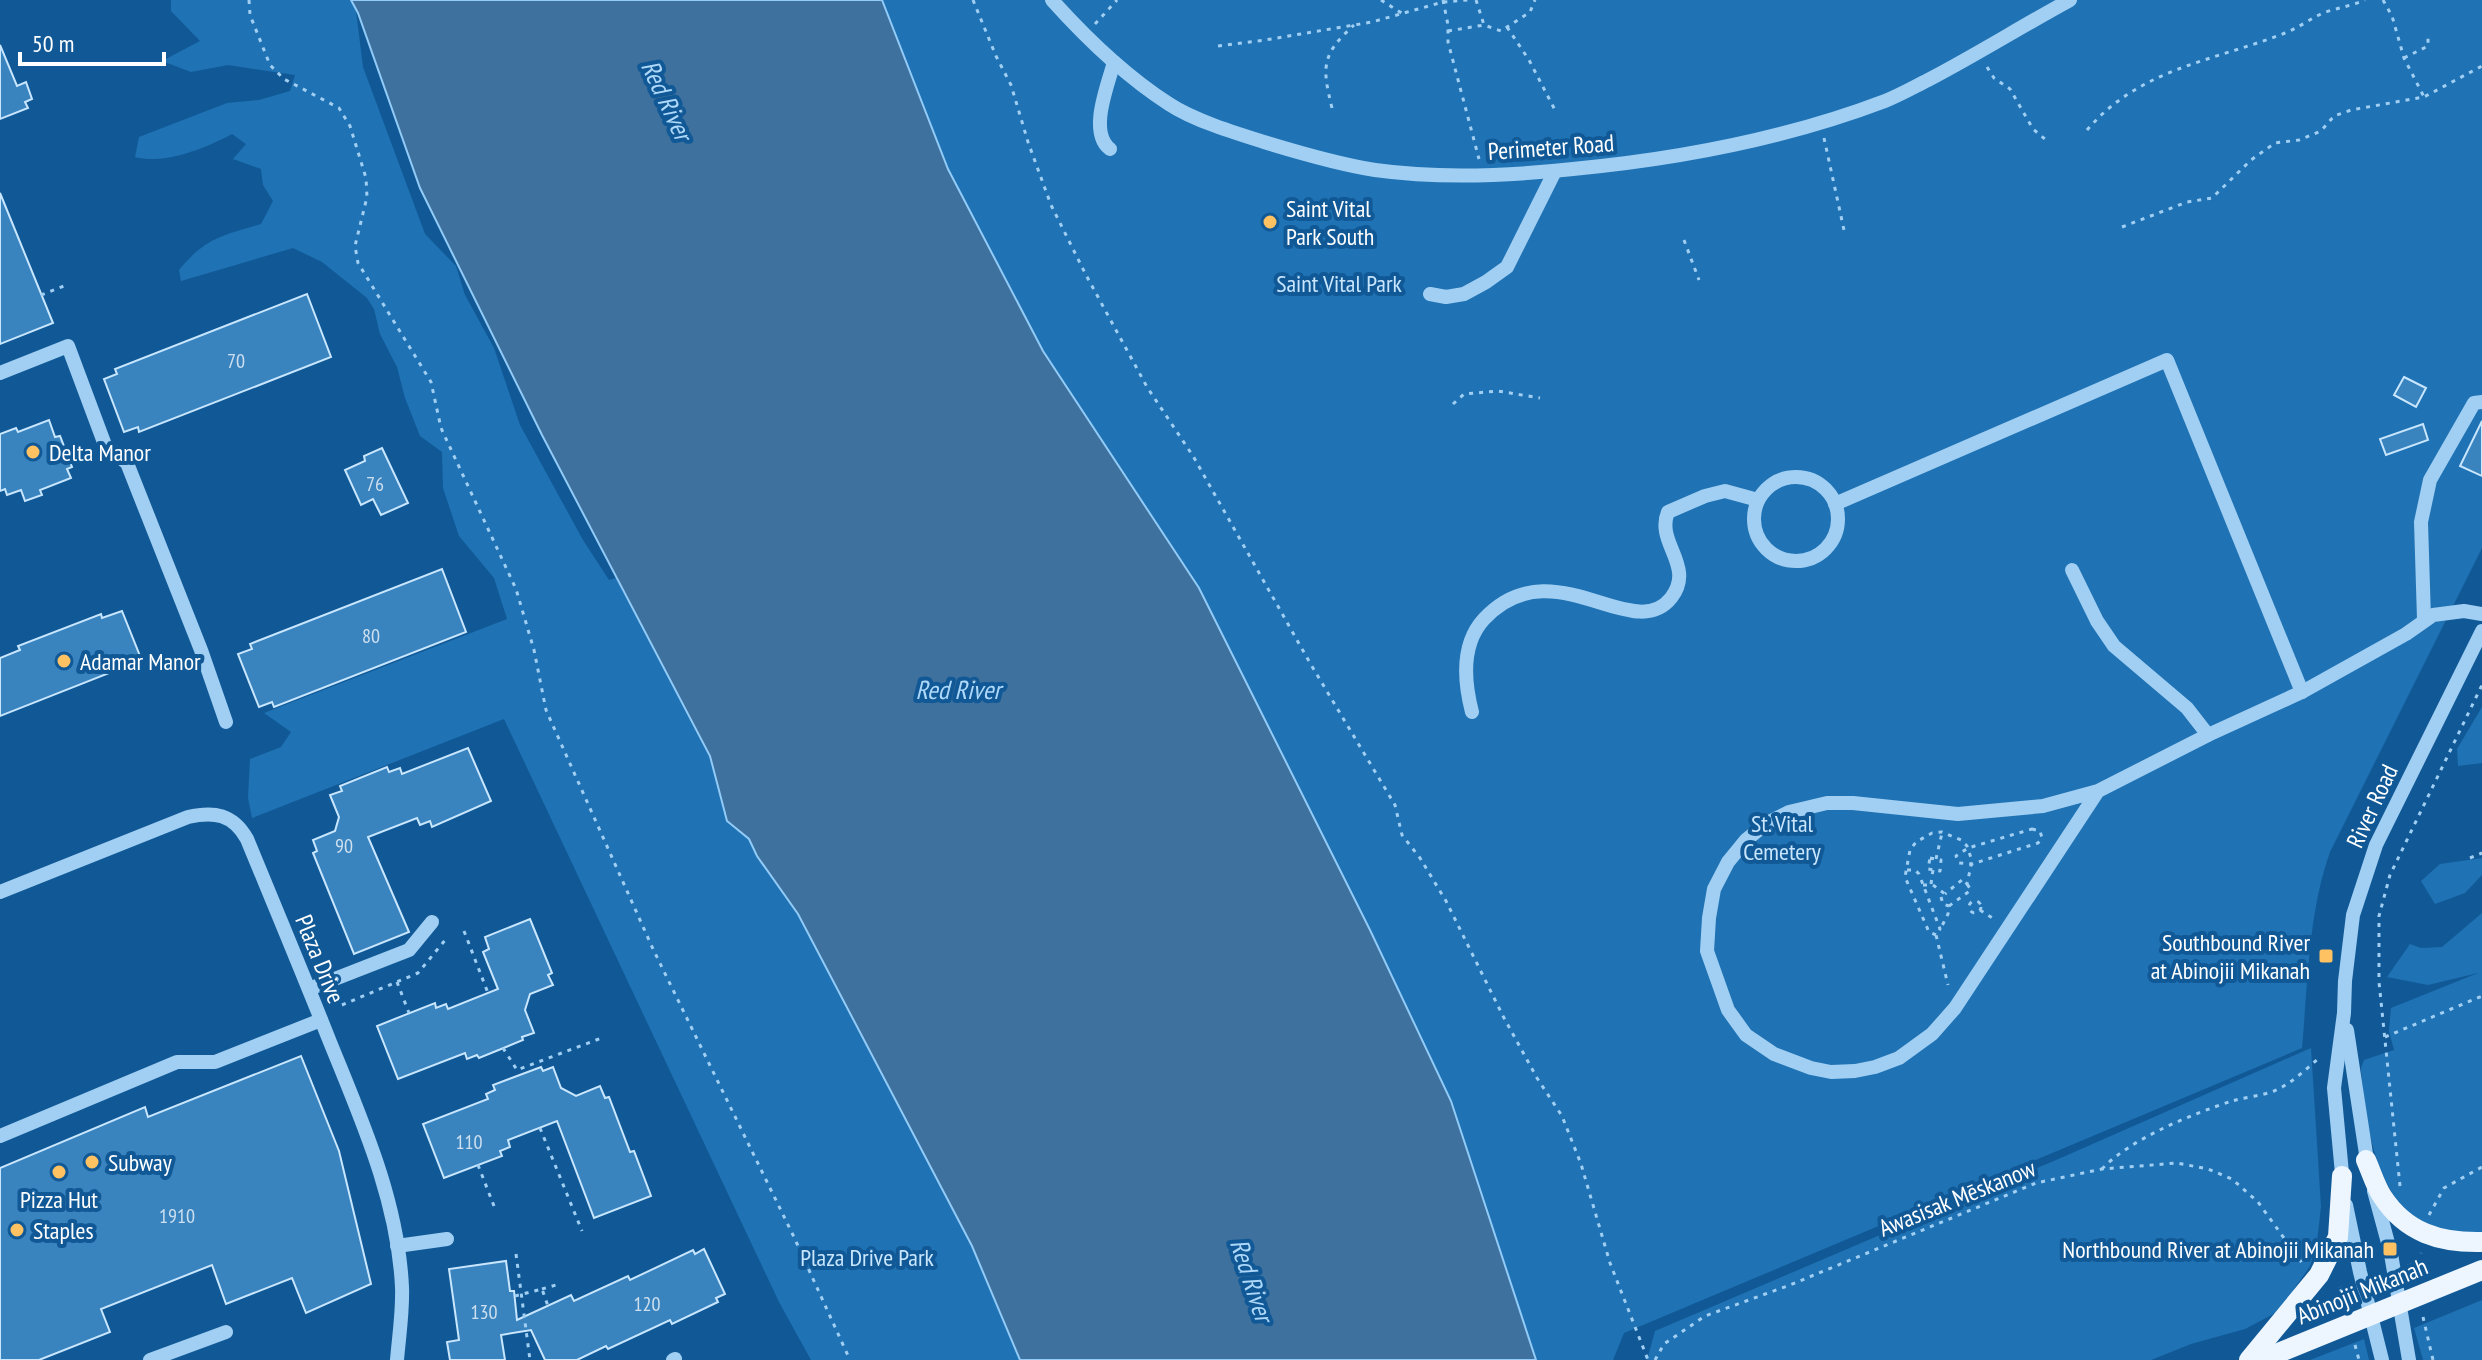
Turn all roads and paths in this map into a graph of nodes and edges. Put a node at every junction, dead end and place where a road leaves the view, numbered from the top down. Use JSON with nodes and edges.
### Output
{"nodes":[{"id":1,"x":249,"y":0,"type":"edge"},
{"id":2,"x":973,"y":0,"type":"edge"},
{"id":3,"x":1052,"y":0,"type":"edge"},
{"id":4,"x":1117,"y":0,"type":"edge"},
{"id":5,"x":1381,"y":0,"type":"edge"},
{"id":6,"x":1468,"y":0,"type":"edge"},
{"id":7,"x":1476,"y":0,"type":"edge"},
{"id":8,"x":1535,"y":0,"type":"edge"},
{"id":9,"x":2070,"y":0,"type":"edge"},
{"id":10,"x":2365,"y":0,"type":"edge"},
{"id":11,"x":2383,"y":0,"type":"edge"},
{"id":12,"x":1443,"y":1,"type":"edge"},
{"id":13,"x":1403,"y":14,"type":"junction"},
{"id":14,"x":1354,"y":25,"type":"junction"},
{"id":15,"x":1484,"y":25,"type":"junction"},
{"id":16,"x":1507,"y":27,"type":"junction"},
{"id":17,"x":1448,"y":31,"type":"junction"},
{"id":18,"x":2428,"y":33,"type":"dead end"},
{"id":19,"x":1084,"y":35,"type":"junction"},
{"id":20,"x":1218,"y":46,"type":"dead end"},
{"id":21,"x":1978,"y":53,"type":"junction"},
{"id":22,"x":2404,"y":58,"type":"junction"},
{"id":23,"x":1114,"y":62,"type":"junction"},
{"id":24,"x":2482,"y":66,"type":"edge"},
{"id":25,"x":2424,"y":97,"type":"junction"},
{"id":26,"x":1332,"y":108,"type":"dead end"},
{"id":27,"x":1556,"y":112,"type":"dead end"},
{"id":28,"x":1821,"y":123,"type":"junction"},
{"id":29,"x":2087,"y":130,"type":"dead end"},
{"id":30,"x":2046,"y":140,"type":"dead end"},
{"id":31,"x":1110,"y":149,"type":"dead end"},
{"id":32,"x":1555,"y":171,"type":"junction"},
{"id":33,"x":1482,"y":175,"type":"junction"},
{"id":34,"x":2122,"y":227,"type":"dead end"},
{"id":35,"x":1844,"y":230,"type":"dead end"},
{"id":36,"x":1684,"y":240,"type":"dead end"},
{"id":37,"x":1699,"y":280,"type":"dead end"},
{"id":38,"x":64,"y":286,"type":"dead end"},
{"id":39,"x":1430,"y":294,"type":"dead end"},
{"id":40,"x":41,"y":295,"type":"dead end"},
{"id":41,"x":0,"y":373,"type":"edge"},
{"id":42,"x":1540,"y":398,"type":"dead end"},
{"id":43,"x":2482,"y":402,"type":"edge"},
{"id":44,"x":1453,"y":404,"type":"dead end"},
{"id":45,"x":1758,"y":500,"type":"junction"},
{"id":46,"x":1835,"y":504,"type":"junction"},
{"id":47,"x":2072,"y":570,"type":"dead end"},
{"id":48,"x":2482,"y":614,"type":"edge"},
{"id":49,"x":2424,"y":619,"type":"junction"},
{"id":50,"x":2482,"y":631,"type":"edge"},
{"id":51,"x":2482,"y":685,"type":"edge"},
{"id":52,"x":2302,"y":692,"type":"junction"},
{"id":53,"x":1472,"y":712,"type":"dead end"},
{"id":54,"x":226,"y":722,"type":"dead end"},
{"id":55,"x":2208,"y":735,"type":"junction"},
{"id":56,"x":2098,"y":791,"type":"junction"},
{"id":57,"x":1946,"y":813,"type":"junction"},
{"id":58,"x":1942,"y":832,"type":"junction"},
{"id":59,"x":1968,"y":848,"type":"junction"},
{"id":60,"x":2482,"y":853,"type":"edge"},
{"id":61,"x":2470,"y":858,"type":"dead end"},
{"id":62,"x":1972,"y":864,"type":"junction"},
{"id":63,"x":1907,"y":870,"type":"junction"},
{"id":64,"x":1931,"y":884,"type":"junction"},
{"id":65,"x":1967,"y":884,"type":"junction"},
{"id":66,"x":1923,"y":885,"type":"junction"},
{"id":67,"x":0,"y":892,"type":"edge"},
{"id":68,"x":1945,"y":894,"type":"junction"},
{"id":69,"x":1965,"y":894,"type":"junction"},
{"id":70,"x":1970,"y":902,"type":"dead end"},
{"id":71,"x":1949,"y":906,"type":"junction"},
{"id":72,"x":432,"y":922,"type":"dead end"},
{"id":73,"x":1940,"y":929,"type":"junction"},
{"id":74,"x":464,"y":931,"type":"dead end"},
{"id":75,"x":1936,"y":935,"type":"junction"},
{"id":76,"x":446,"y":939,"type":"dead end"},
{"id":77,"x":397,"y":982,"type":"junction"},
{"id":78,"x":309,"y":989,"type":"junction"},
{"id":79,"x":488,"y":993,"type":"dead end"},
{"id":80,"x":2482,"y":996,"type":"edge"},
{"id":81,"x":1962,"y":998,"type":"junction"},
{"id":82,"x":342,"y":1005,"type":"dead end"},
{"id":83,"x":409,"y":1013,"type":"dead end"},
{"id":84,"x":2344,"y":1013,"type":"junction"},
{"id":85,"x":321,"y":1020,"type":"junction"},
{"id":86,"x":604,"y":1037,"type":"dead end"},
{"id":87,"x":2385,"y":1037,"type":"junction"},
{"id":88,"x":503,"y":1048,"type":"dead end"},
{"id":89,"x":2319,"y":1058,"type":"dead end"},
{"id":90,"x":540,"y":1128,"type":"dead end"},
{"id":91,"x":0,"y":1136,"type":"edge"},
{"id":92,"x":2366,"y":1160,"type":"junction"},
{"id":93,"x":478,"y":1165,"type":"dead end"},
{"id":94,"x":2482,"y":1167,"type":"edge"},
{"id":95,"x":2102,"y":1169,"type":"junction"},
{"id":96,"x":2342,"y":1176,"type":"junction"},
{"id":97,"x":2402,"y":1193,"type":"dead end"},
{"id":98,"x":494,"y":1206,"type":"dead end"},
{"id":99,"x":2421,"y":1215,"type":"dead end"},
{"id":100,"x":2427,"y":1227,"type":"junction"},
{"id":101,"x":582,"y":1231,"type":"dead end"},
{"id":102,"x":447,"y":1239,"type":"dead end"},
{"id":103,"x":2482,"y":1242,"type":"edge"},
{"id":104,"x":397,"y":1246,"type":"junction"},
{"id":105,"x":516,"y":1254,"type":"dead end"},
{"id":106,"x":2305,"y":1267,"type":"dead end"},
{"id":107,"x":2482,"y":1270,"type":"edge"},
{"id":108,"x":556,"y":1285,"type":"dead end"},
{"id":109,"x":542,"y":1289,"type":"junction"},
{"id":110,"x":521,"y":1295,"type":"junction"},
{"id":111,"x":515,"y":1296,"type":"dead end"},
{"id":112,"x":2399,"y":1304,"type":"junction"},
{"id":113,"x":548,"y":1306,"type":"dead end"},
{"id":114,"x":2370,"y":1315,"type":"junction"},
{"id":115,"x":226,"y":1332,"type":"dead end"},
{"id":116,"x":150,"y":1360,"type":"edge"},
{"id":117,"x":397,"y":1360,"type":"edge"},
{"id":118,"x":530,"y":1360,"type":"edge"},
{"id":119,"x":850,"y":1360,"type":"edge"},
{"id":120,"x":1648,"y":1360,"type":"edge"},
{"id":121,"x":1655,"y":1360,"type":"edge"},
{"id":122,"x":2249,"y":1360,"type":"edge"},
{"id":123,"x":2261,"y":1360,"type":"edge"},
{"id":124,"x":2382,"y":1360,"type":"edge"},
{"id":125,"x":2409,"y":1360,"type":"edge"}],
"edges":[{"from":1,"to":119,"type":"path"},
{"from":2,"to":120,"type":"path"},
{"from":3,"to":19,"type":"street","name":"Perimeter Road"},
{"from":4,"to":19,"type":"path"},
{"from":5,"to":13,"type":"path"},
{"from":6,"to":12,"type":"path"},
{"from":7,"to":15,"type":"path"},
{"from":8,"to":16,"type":"path"},
{"from":9,"to":21,"type":"street","name":"Perimeter Road"},
{"from":10,"to":29,"type":"path"},
{"from":11,"to":22,"type":"path"},
{"from":12,"to":13,"type":"path"},
{"from":12,"to":17,"type":"path"},
{"from":13,"to":14,"type":"path"},
{"from":14,"to":20,"type":"path"},
{"from":14,"to":26,"type":"path"},
{"from":15,"to":16,"type":"path"},
{"from":15,"to":17,"type":"path"},
{"from":16,"to":27,"type":"path"},
{"from":17,"to":33,"type":"path"},
{"from":18,"to":22,"type":"path"},
{"from":19,"to":23,"type":"street","name":"Perimeter Road"},
{"from":21,"to":28,"type":"street","name":"Perimeter Road"},
{"from":21,"to":30,"type":"path"},
{"from":22,"to":25,"type":"path"},
{"from":23,"to":31,"type":"street"},
{"from":23,"to":33,"type":"street","name":"Perimeter Road"},
{"from":24,"to":25,"type":"path"},
{"from":25,"to":34,"type":"path"},
{"from":28,"to":32,"type":"street","name":"Perimeter Road"},
{"from":28,"to":35,"type":"path"},
{"from":32,"to":33,"type":"street","name":"Perimeter Road"},
{"from":32,"to":39,"type":"street"},
{"from":36,"to":37,"type":"path"},
{"from":38,"to":40,"type":"path"},
{"from":41,"to":54,"type":"street"},
{"from":42,"to":44,"type":"path"},
{"from":43,"to":49,"type":"street"},
{"from":45,"to":46,"type":"street"},
{"from":45,"to":46,"type":"street"},
{"from":45,"to":53,"type":"street"},
{"from":46,"to":52,"type":"street"},
{"from":47,"to":55,"type":"street"},
{"from":48,"to":49,"type":"street"},
{"from":49,"to":52,"type":"street"},
{"from":50,"to":84,"type":"street","name":"River Road"},
{"from":51,"to":87,"type":"path"},
{"from":52,"to":55,"type":"street"},
{"from":55,"to":56,"type":"street"},
{"from":56,"to":57,"type":"street"},
{"from":56,"to":81,"type":"street"},
{"from":57,"to":58,"type":"path"},
{"from":57,"to":81,"type":"street"},
{"from":58,"to":59,"type":"path"},
{"from":58,"to":63,"type":"path"},
{"from":58,"to":64,"type":"path"},
{"from":59,"to":62,"type":"path"},
{"from":59,"to":62,"type":"path"},
{"from":59,"to":62,"type":"path"},
{"from":60,"to":61,"type":"path"},
{"from":62,"to":65,"type":"path"},
{"from":63,"to":66,"type":"path"},
{"from":63,"to":75,"type":"path"},
{"from":64,"to":66,"type":"path"},
{"from":64,"to":68,"type":"path"},
{"from":65,"to":68,"type":"path"},
{"from":65,"to":69,"type":"path"},
{"from":66,"to":73,"type":"path"},
{"from":67,"to":78,"type":"street","name":"Plaza Drive"},
{"from":68,"to":71,"type":"path"},
{"from":69,"to":70,"type":"path"},
{"from":69,"to":71,"type":"path"},
{"from":71,"to":73,"type":"path"},
{"from":72,"to":78,"type":"street"},
{"from":73,"to":75,"type":"path"},
{"from":74,"to":79,"type":"path"},
{"from":75,"to":81,"type":"path"},
{"from":76,"to":77,"type":"path"},
{"from":77,"to":82,"type":"path"},
{"from":77,"to":83,"type":"path"},
{"from":78,"to":85,"type":"street","name":"Plaza Drive"},
{"from":80,"to":87,"type":"path"},
{"from":84,"to":92,"type":"street","name":"River Road"},
{"from":84,"to":96,"type":"street","name":"River Road"},
{"from":85,"to":91,"type":"street"},
{"from":85,"to":104,"type":"street","name":"Plaza Drive"},
{"from":86,"to":88,"type":"path"},
{"from":87,"to":97,"type":"path"},
{"from":89,"to":95,"type":"path"},
{"from":90,"to":101,"type":"path"},
{"from":92,"to":100,"type":"main road"},
{"from":92,"to":112,"type":"street","name":"River Road"},
{"from":93,"to":98,"type":"path"},
{"from":94,"to":100,"type":"path"},
{"from":95,"to":106,"type":"path","name":"Awasisak Mēskanow"},
{"from":95,"to":121,"type":"path","name":"Awasisak Mēskanow"},
{"from":96,"to":114,"type":"street","name":"River Road"},
{"from":96,"to":122,"type":"main road"},
{"from":99,"to":100,"type":"path"},
{"from":100,"to":103,"type":"main road"},
{"from":102,"to":104,"type":"street"},
{"from":104,"to":117,"type":"street","name":"Plaza Drive"},
{"from":105,"to":110,"type":"path"},
{"from":107,"to":112,"type":"main road","name":"Abinojii Mikanah"},
{"from":108,"to":109,"type":"path"},
{"from":109,"to":110,"type":"path"},
{"from":109,"to":113,"type":"path"},
{"from":110,"to":111,"type":"path"},
{"from":110,"to":118,"type":"path"},
{"from":112,"to":114,"type":"main road","name":"Abinojii Mikanah"},
{"from":112,"to":125,"type":"street","name":"River Road"},
{"from":114,"to":123,"type":"main road","name":"Abinojii Mikanah"},
{"from":114,"to":124,"type":"street","name":"River Road"},
{"from":115,"to":116,"type":"street"}]}
